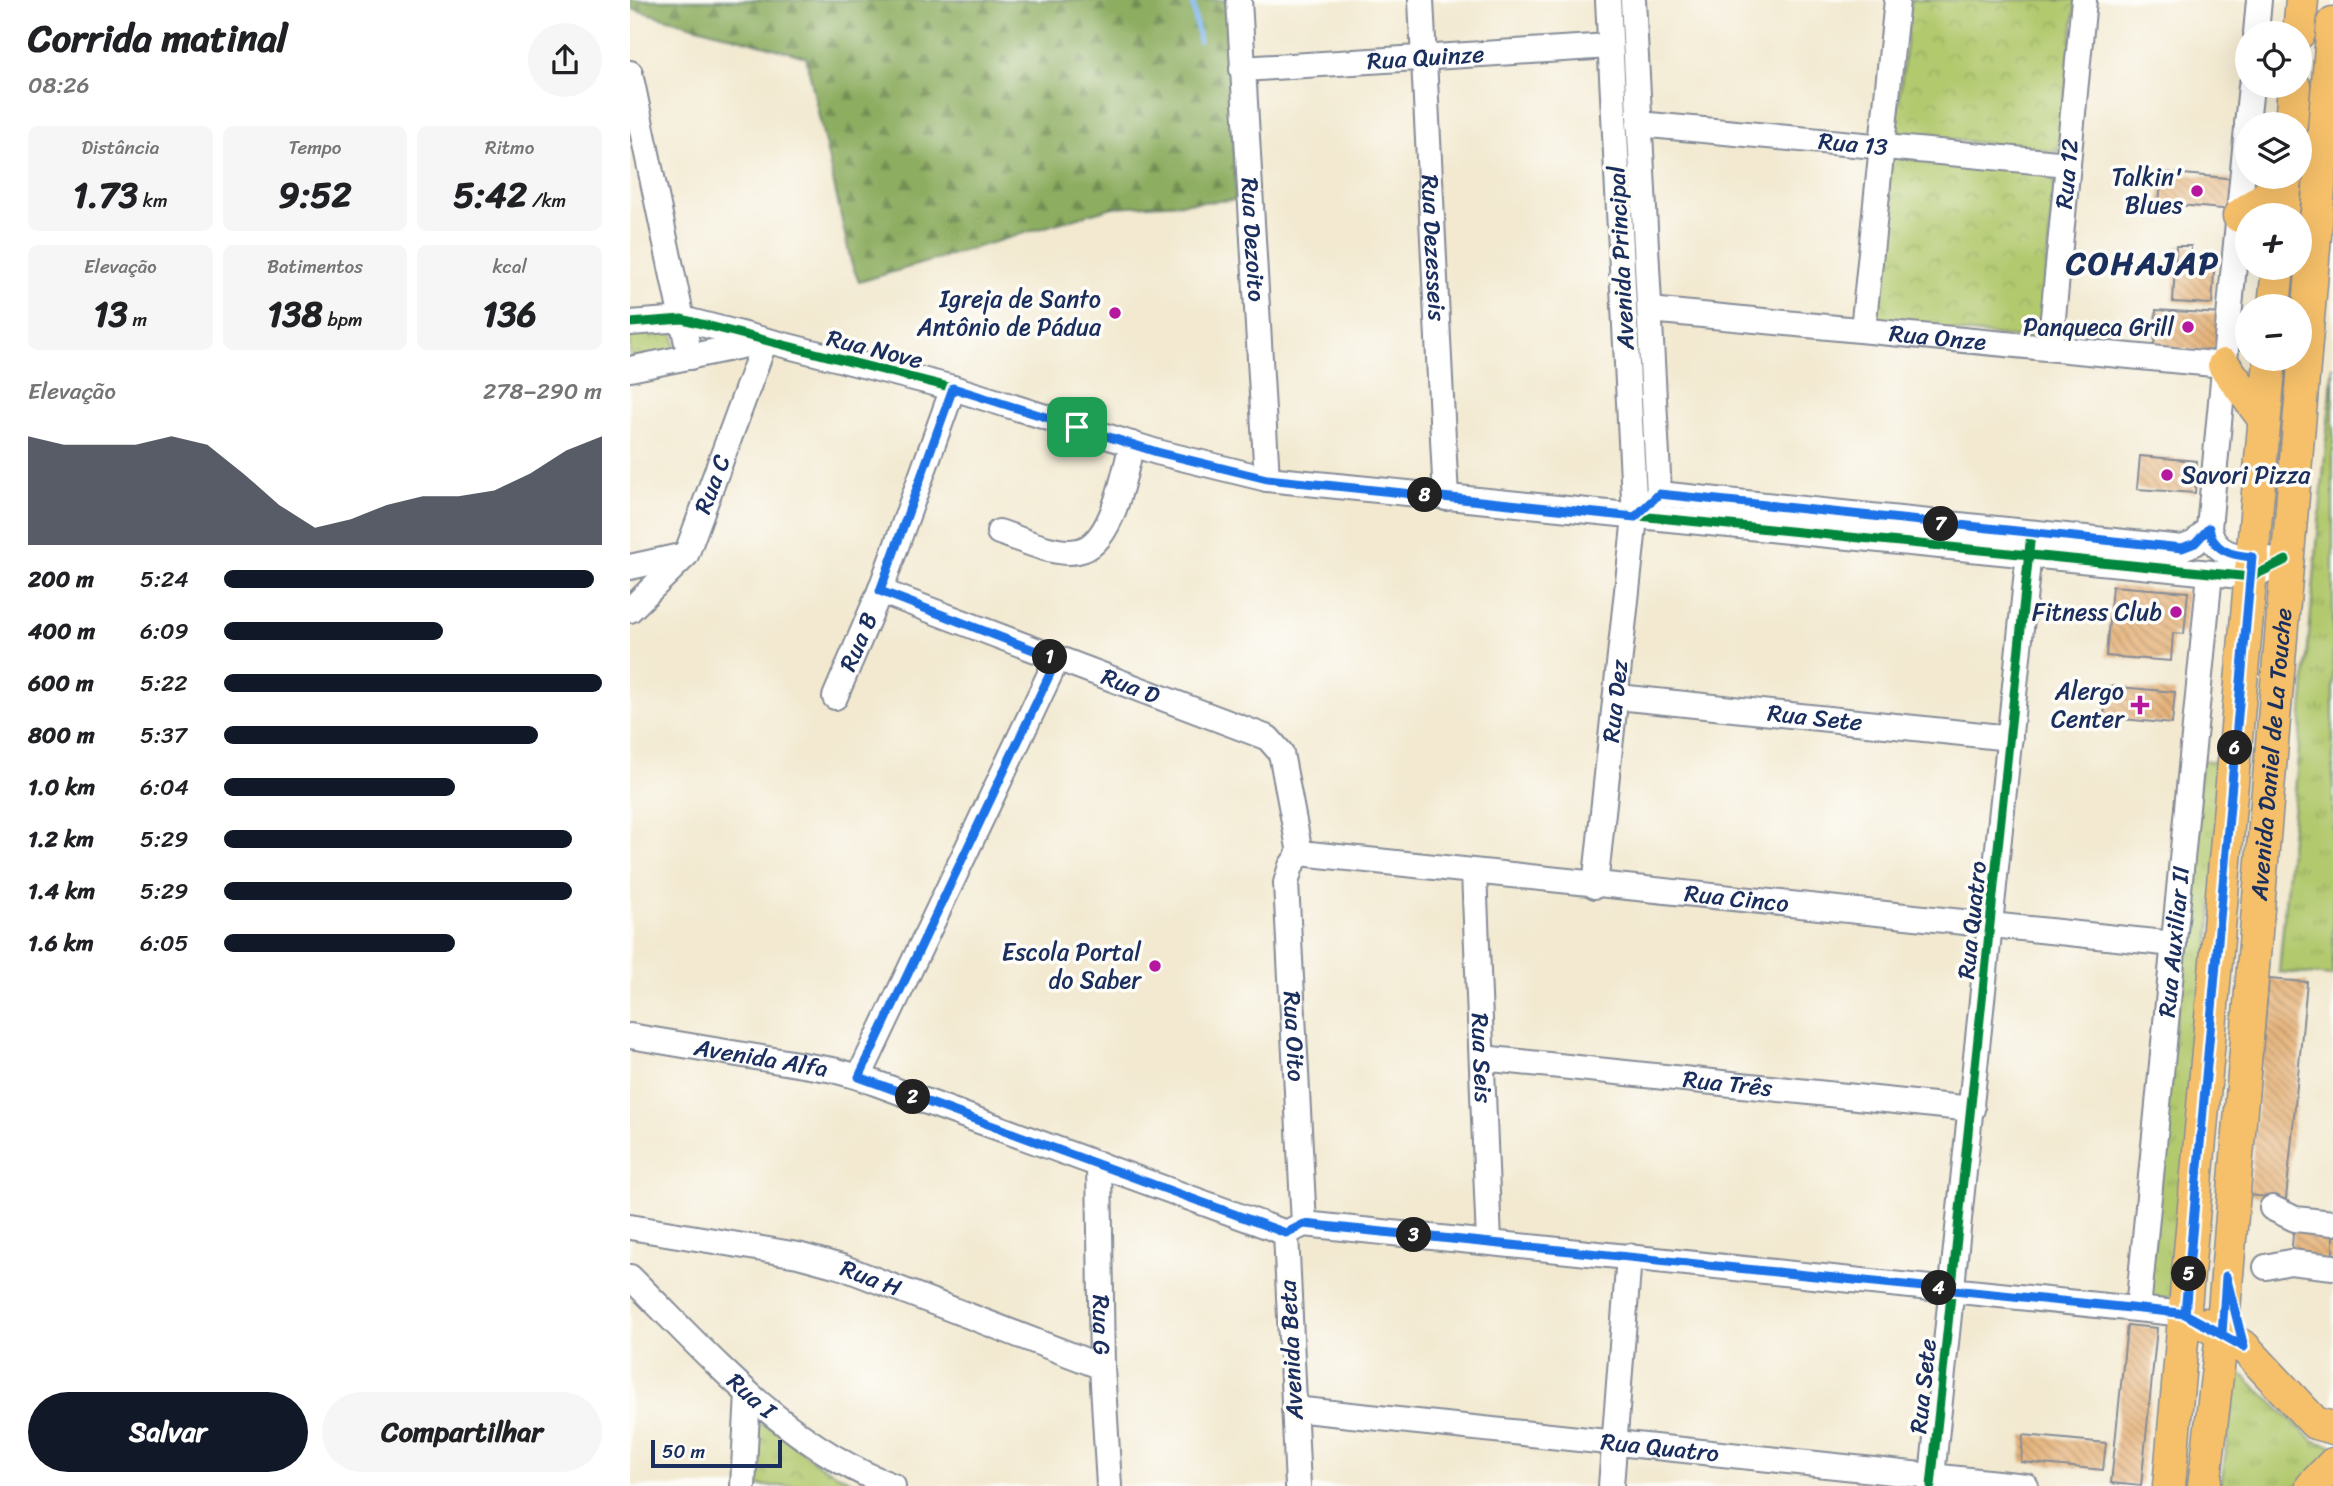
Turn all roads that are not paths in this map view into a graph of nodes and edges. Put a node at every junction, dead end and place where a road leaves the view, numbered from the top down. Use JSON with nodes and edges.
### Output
{"nodes":[{"id":1,"x":1239,"y":0,"type":"edge"},
{"id":2,"x":1421,"y":0,"type":"edge"},
{"id":3,"x":1608,"y":0,"type":"edge"},
{"id":4,"x":1633,"y":0,"type":"edge"},
{"id":5,"x":1897,"y":0,"type":"edge"},
{"id":6,"x":2084,"y":0,"type":"edge"},
{"id":7,"x":2259,"y":0,"type":"edge"},
{"id":8,"x":2302,"y":0,"type":"edge"},
{"id":9,"x":2257,"y":21,"type":"edge"},
{"id":10,"x":2300,"y":21,"type":"edge"},
{"id":11,"x":2332,"y":41,"type":"edge"},
{"id":12,"x":1609,"y":46,"type":"junction"},
{"id":13,"x":1424,"y":60,"type":"junction"},
{"id":14,"x":1242,"y":69,"type":"junction"},
{"id":15,"x":630,"y":74,"type":"edge"},
{"id":16,"x":1639,"y":124,"type":"junction"},
{"id":17,"x":1882,"y":146,"type":"junction"},
{"id":18,"x":2068,"y":164,"type":"junction"},
{"id":19,"x":2273,"y":189,"type":"edge"},
{"id":20,"x":2256,"y":203,"type":"edge"},
{"id":21,"x":2235,"y":256,"type":"edge"},
{"id":22,"x":1650,"y":310,"type":"junction"},
{"id":23,"x":682,"y":319,"type":"junction"},
{"id":24,"x":630,"y":323,"type":"edge"},
{"id":25,"x":1863,"y":330,"type":"junction"},
{"id":26,"x":765,"y":341,"type":"junction"},
{"id":27,"x":2050,"y":348,"type":"junction"},
{"id":28,"x":690,"y":357,"type":"junction"},
{"id":29,"x":2224,"y":365,"type":"junction"},
{"id":30,"x":630,"y":369,"type":"edge"},
{"id":31,"x":2269,"y":371,"type":"edge"},
{"id":32,"x":953,"y":388,"type":"junction"},
{"id":33,"x":2264,"y":419,"type":"junction"},
{"id":34,"x":1132,"y":444,"type":"junction"},
{"id":35,"x":1267,"y":479,"type":"junction"},
{"id":36,"x":1659,"y":494,"type":"junction"},
{"id":37,"x":1446,"y":498,"type":"junction"},
{"id":38,"x":1635,"y":517,"type":"junction"},
{"id":39,"x":2209,"y":528,"type":"junction"},
{"id":40,"x":999,"y":532,"type":"dead end"},
{"id":41,"x":2030,"y":544,"type":"junction"},
{"id":42,"x":686,"y":555,"type":"junction"},
{"id":43,"x":2286,"y":560,"type":"junction"},
{"id":44,"x":630,"y":567,"type":"edge"},
{"id":45,"x":2251,"y":567,"type":"junction"},
{"id":46,"x":2210,"y":573,"type":"junction"},
{"id":47,"x":880,"y":591,"type":"junction"},
{"id":48,"x":630,"y":610,"type":"edge"},
{"id":49,"x":1057,"y":659,"type":"junction"},
{"id":50,"x":835,"y":697,"type":"dead end"},
{"id":51,"x":1618,"y":697,"type":"junction"},
{"id":52,"x":2010,"y":738,"type":"junction"},
{"id":53,"x":1300,"y":853,"type":"junction"},
{"id":54,"x":1474,"y":872,"type":"junction"},
{"id":55,"x":1595,"y":886,"type":"junction"},
{"id":56,"x":1991,"y":924,"type":"junction"},
{"id":57,"x":2174,"y":944,"type":"junction"},
{"id":58,"x":630,"y":1037,"type":"edge"},
{"id":59,"x":1482,"y":1058,"type":"junction"},
{"id":60,"x":859,"y":1077,"type":"junction"},
{"id":61,"x":1972,"y":1108,"type":"junction"},
{"id":62,"x":1099,"y":1164,"type":"junction"},
{"id":63,"x":2272,"y":1208,"type":"dead end"},
{"id":64,"x":2333,"y":1223,"type":"edge"},
{"id":65,"x":630,"y":1227,"type":"edge"},
{"id":66,"x":1295,"y":1228,"type":"junction"},
{"id":67,"x":1489,"y":1242,"type":"junction"},
{"id":68,"x":1629,"y":1256,"type":"junction"},
{"id":69,"x":2266,"y":1267,"type":"dead end"},
{"id":70,"x":2333,"y":1267,"type":"edge"},
{"id":71,"x":630,"y":1277,"type":"edge"},
{"id":72,"x":1953,"y":1290,"type":"junction"},
{"id":73,"x":2138,"y":1308,"type":"junction"},
{"id":74,"x":2185,"y":1314,"type":"junction"},
{"id":75,"x":2233,"y":1340,"type":"junction"},
{"id":76,"x":2182,"y":1351,"type":"junction"},
{"id":77,"x":1101,"y":1367,"type":"junction"},
{"id":78,"x":748,"y":1394,"type":"junction"},
{"id":79,"x":1294,"y":1409,"type":"junction"},
{"id":80,"x":2333,"y":1428,"type":"edge"},
{"id":81,"x":1615,"y":1442,"type":"junction"},
{"id":82,"x":2333,"y":1464,"type":"edge"},
{"id":83,"x":1932,"y":1480,"type":"edge"},
{"id":84,"x":743,"y":1486,"type":"edge"},
{"id":85,"x":893,"y":1486,"type":"edge"},
{"id":86,"x":1109,"y":1486,"type":"edge"},
{"id":87,"x":1298,"y":1486,"type":"edge"},
{"id":88,"x":1611,"y":1486,"type":"edge"},
{"id":89,"x":2026,"y":1486,"type":"edge"},
{"id":90,"x":2169,"y":1486,"type":"edge"},
{"id":91,"x":2204,"y":1486,"type":"edge"},
{"id":92,"x":2312,"y":1486,"type":"edge"}],
"edges":[{"from":1,"to":14,"type":"street","name":"Rua Dezoito"},
{"from":2,"to":13,"type":"street","name":"Rua Dezesseis"},
{"from":3,"to":12,"type":"street","name":"Avenida Principal"},
{"from":4,"to":16,"type":"street","name":"Avenida Principal"},
{"from":5,"to":17,"type":"street"},
{"from":6,"to":18,"type":"street","name":"Rua 12"},
{"from":7,"to":9,"type":"street"},
{"from":8,"to":10,"type":"main road"},
{"from":11,"to":43,"type":"main road","name":"Avenida Daniel de La Touche"},
{"from":12,"to":13,"type":"street","name":"Rua Quinze"},
{"from":12,"to":38,"type":"street","name":"Avenida Principal"},
{"from":13,"to":14,"type":"street","name":"Rua Quinze"},
{"from":13,"to":37,"type":"street","name":"Rua Dezesseis"},
{"from":14,"to":35,"type":"street","name":"Rua Dezoito"},
{"from":15,"to":23,"type":"street"},
{"from":16,"to":17,"type":"street","name":"Rua 13"},
{"from":16,"to":22,"type":"street","name":"Avenida Principal"},
{"from":17,"to":18,"type":"street","name":"Rua 13"},
{"from":17,"to":25,"type":"street"},
{"from":18,"to":27,"type":"street","name":"Rua 12"},
{"from":19,"to":20,"type":"main road"},
{"from":21,"to":29,"type":"street"},
{"from":22,"to":25,"type":"street","name":"Rua Onze"},
{"from":22,"to":36,"type":"street","name":"Avenida Principal"},
{"from":23,"to":24,"type":"street","name":"Rua Nove"},
{"from":23,"to":26,"type":"street","name":"Rua Nove"},
{"from":23,"to":28,"type":"street"},
{"from":25,"to":27,"type":"street","name":"Rua Onze"},
{"from":26,"to":28,"type":"street"},
{"from":26,"to":32,"type":"street","name":"Rua Nove"},
{"from":26,"to":42,"type":"street","name":"Rua C"},
{"from":27,"to":29,"type":"street","name":"Rua Onze"},
{"from":28,"to":30,"type":"street"},
{"from":29,"to":33,"type":"main road"},
{"from":29,"to":39,"type":"street"},
{"from":31,"to":33,"type":"main road","name":"Avenida Daniel de La Touche"},
{"from":32,"to":34,"type":"street","name":"Rua Nove"},
{"from":32,"to":47,"type":"street","name":"Rua B"},
{"from":33,"to":45,"type":"main road","name":"Avenida Daniel de La Touche"},
{"from":34,"to":35,"type":"street","name":"Rua Nove"},
{"from":34,"to":40,"type":"street"},
{"from":35,"to":37,"type":"street","name":"Rua Nove"},
{"from":36,"to":38,"type":"street"},
{"from":36,"to":41,"type":"street"},
{"from":37,"to":38,"type":"street","name":"Rua Nove"},
{"from":38,"to":41,"type":"street"},
{"from":38,"to":51,"type":"street","name":"Rua Dez"},
{"from":39,"to":41,"type":"street"},
{"from":39,"to":45,"type":"street"},
{"from":41,"to":46,"type":"street"},
{"from":41,"to":52,"type":"street","name":"Rua Quatro"},
{"from":42,"to":44,"type":"street"},
{"from":42,"to":48,"type":"street","name":"Rua C"},
{"from":43,"to":45,"type":"street"},
{"from":43,"to":75,"type":"main road","name":"Avenida Daniel de La Touche"},
{"from":45,"to":46,"type":"street"},
{"from":45,"to":74,"type":"main road","name":"Avenida Daniel de La Touche"},
{"from":46,"to":57,"type":"street","name":"Rua Auxiliar II"},
{"from":47,"to":49,"type":"street","name":"Rua D"},
{"from":47,"to":50,"type":"street","name":"Rua B"},
{"from":49,"to":53,"type":"street","name":"Rua D"},
{"from":49,"to":60,"type":"street"},
{"from":51,"to":52,"type":"street","name":"Rua Sete"},
{"from":51,"to":55,"type":"street","name":"Rua Dez"},
{"from":52,"to":56,"type":"street","name":"Rua Quatro"},
{"from":53,"to":54,"type":"street","name":"Rua Cinco"},
{"from":53,"to":66,"type":"street","name":"Rua Oito"},
{"from":54,"to":55,"type":"street","name":"Rua Cinco"},
{"from":54,"to":59,"type":"street","name":"Rua Seis"},
{"from":55,"to":56,"type":"street","name":"Rua Cinco"},
{"from":56,"to":57,"type":"street","name":"Rua Cinco"},
{"from":56,"to":61,"type":"street","name":"Rua Quatro"},
{"from":57,"to":73,"type":"street","name":"Rua Auxiliar II"},
{"from":58,"to":60,"type":"street","name":"Avenida Alfa"},
{"from":59,"to":61,"type":"street","name":"Rua Três"},
{"from":59,"to":67,"type":"street","name":"Rua Seis"},
{"from":60,"to":62,"type":"street","name":"Avenida Alfa"},
{"from":61,"to":72,"type":"street","name":"Rua Quatro"},
{"from":62,"to":66,"type":"street","name":"Avenida Alfa"},
{"from":62,"to":77,"type":"street","name":"Rua G"},
{"from":63,"to":64,"type":"street"},
{"from":65,"to":77,"type":"street","name":"Rua H"},
{"from":66,"to":67,"type":"street","name":"Avenida Alfa"},
{"from":66,"to":79,"type":"street","name":"Avenida Beta"},
{"from":67,"to":68,"type":"street","name":"Avenida Alfa"},
{"from":68,"to":72,"type":"street","name":"Avenida Alfa"},
{"from":68,"to":81,"type":"street"},
{"from":69,"to":70,"type":"street"},
{"from":71,"to":78,"type":"street","name":"Rua I"},
{"from":72,"to":73,"type":"street","name":"Avenida Alfa"},
{"from":72,"to":83,"type":"street","name":"Rua Sete"},
{"from":73,"to":74,"type":"street","name":"Avenida Alfa"},
{"from":74,"to":75,"type":"main road"},
{"from":74,"to":76,"type":"main road","name":"Avenida Daniel de La Touche"},
{"from":75,"to":76,"type":"main road"},
{"from":75,"to":80,"type":"main road"},
{"from":75,"to":91,"type":"main road","name":"Avenida Daniel de La Touche"},
{"from":76,"to":90,"type":"main road","name":"Avenida Daniel de La Touche"},
{"from":77,"to":86,"type":"street","name":"Rua G"},
{"from":78,"to":84,"type":"street"},
{"from":78,"to":85,"type":"street","name":"Rua I"},
{"from":79,"to":81,"type":"street","name":"Rua Quatro"},
{"from":79,"to":87,"type":"street","name":"Avenida Beta"},
{"from":81,"to":83,"type":"street","name":"Rua Quatro"},
{"from":81,"to":88,"type":"street"},
{"from":82,"to":92,"type":"main road"},
{"from":83,"to":89,"type":"street","name":"Rua Quatro"}]}
